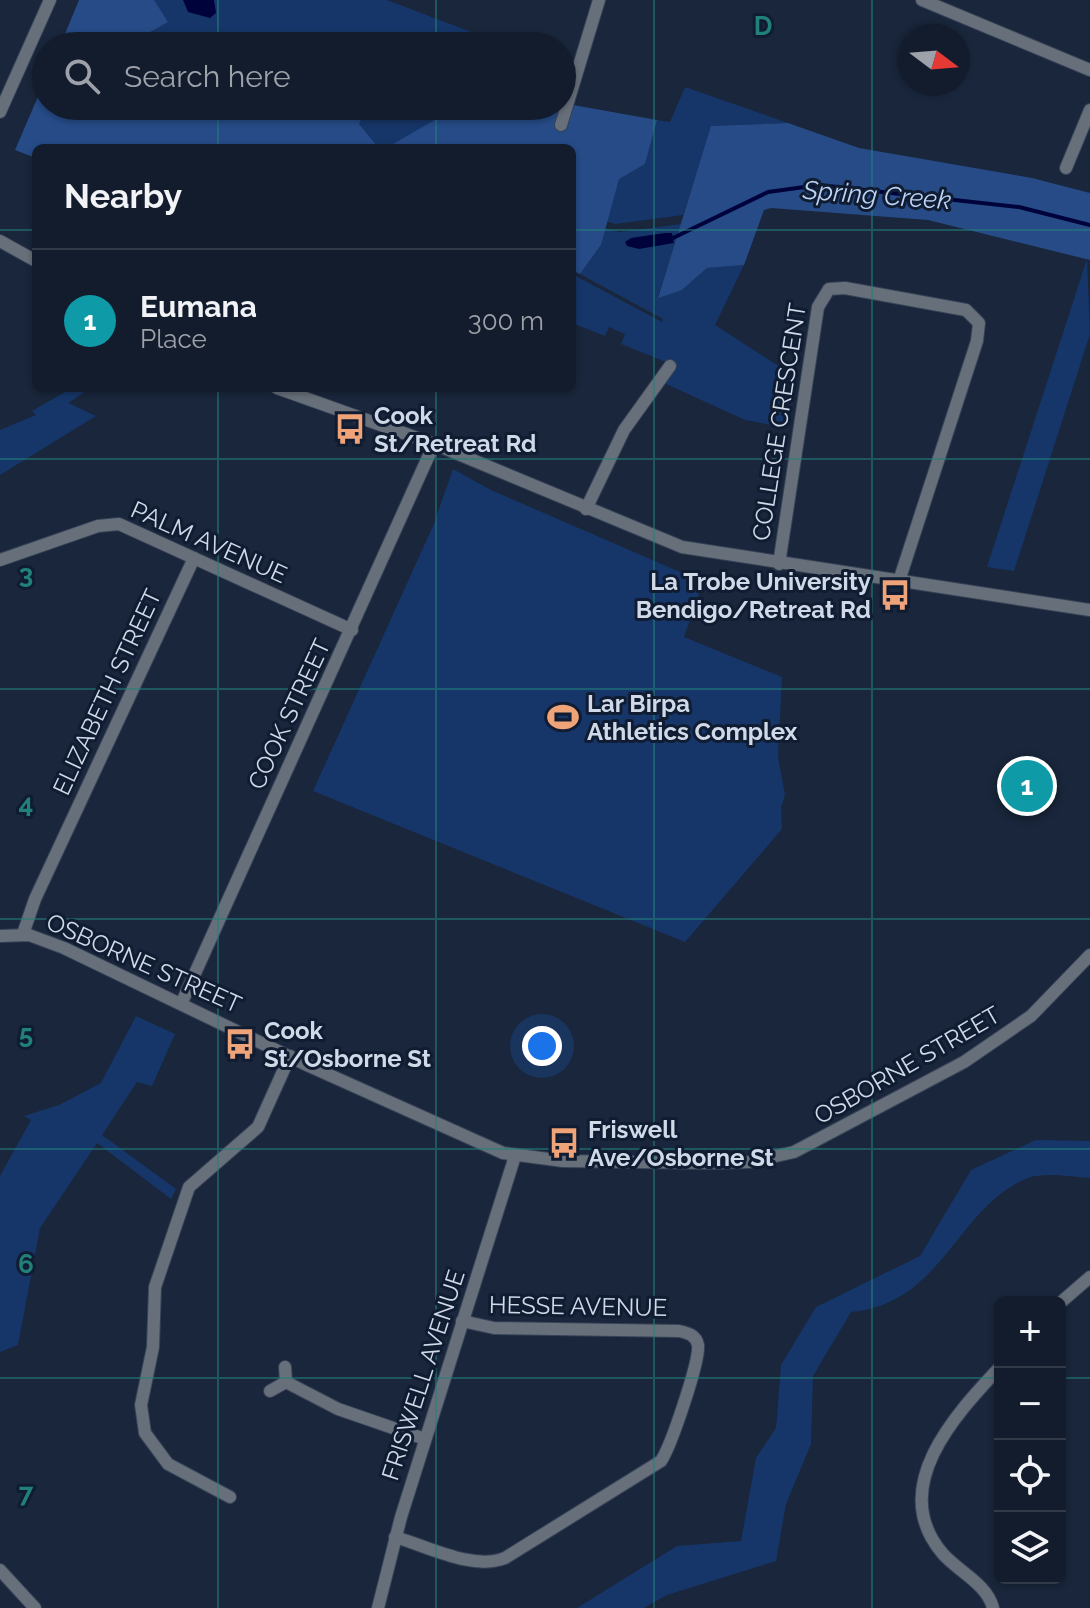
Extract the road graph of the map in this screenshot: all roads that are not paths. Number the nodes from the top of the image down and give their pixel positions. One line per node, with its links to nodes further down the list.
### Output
1 (50, 0): 4 (street)
2 (599, 0): 7 (street)
3 (922, 0): 6 (street)
4 (36, 32)
5 (32, 40): 9 (street)
6 (1090, 70)
7 (576, 76)
8 (1090, 110): 12 (street)
9 (0, 112)
10 (563, 120): 11 (street)
11 (561, 125)
12 (1066, 168)
13 (0, 241): 14 (street)
14 (32, 259)
15 (670, 366): 18 (street)
16 (288, 392): 17 (street)
17 (434, 444): 18 (street); 24 (street, COOK STREET)
18 (586, 509): 21 (street)
19 (194, 558): 20 (street, PALM AVENUE); 24 (street, PALM AVENUE); 25 (street, ELIZABETH STREET)
20 (0, 560)
21 (779, 564): 22 (street); 22 (street, COLLEGE CRESCENT)
22 (899, 581): 23 (street)
23 (1090, 610)
24 (352, 630): 28 (street, COOK STREET)
25 (23, 934): 26 (street, OSBORNE STREET); 28 (street, OSBORNE STREET)
26 (0, 936)
27 (1090, 955): 30 (street, OSBORNE STREET)
28 (182, 1002): 29 (street, OSBORNE STREET)
29 (290, 1056): 30 (street, OSBORNE STREET); 39 (street)
30 (515, 1156): 33 (street, FRISWELL AVENUE)
31 (1090, 1277): 32 (street)
32 (1066, 1298)
33 (462, 1321): 38 (street, FRISWELL AVENUE); 40 (street, HESSE AVENUE)
34 (285, 1367): 36 (street)
35 (999, 1368): 44 (street)
36 (286, 1382): 37 (street); 38 (street)
37 (270, 1391)
38 (425, 1439): 40 (street, FRISWELL AVENUE)
39 (230, 1497)
40 (395, 1537): 43 (street, FRISWELL AVENUE)
41 (0, 1570): 42 (street)
42 (35, 1608)
43 (378, 1608)
44 (993, 1608)

